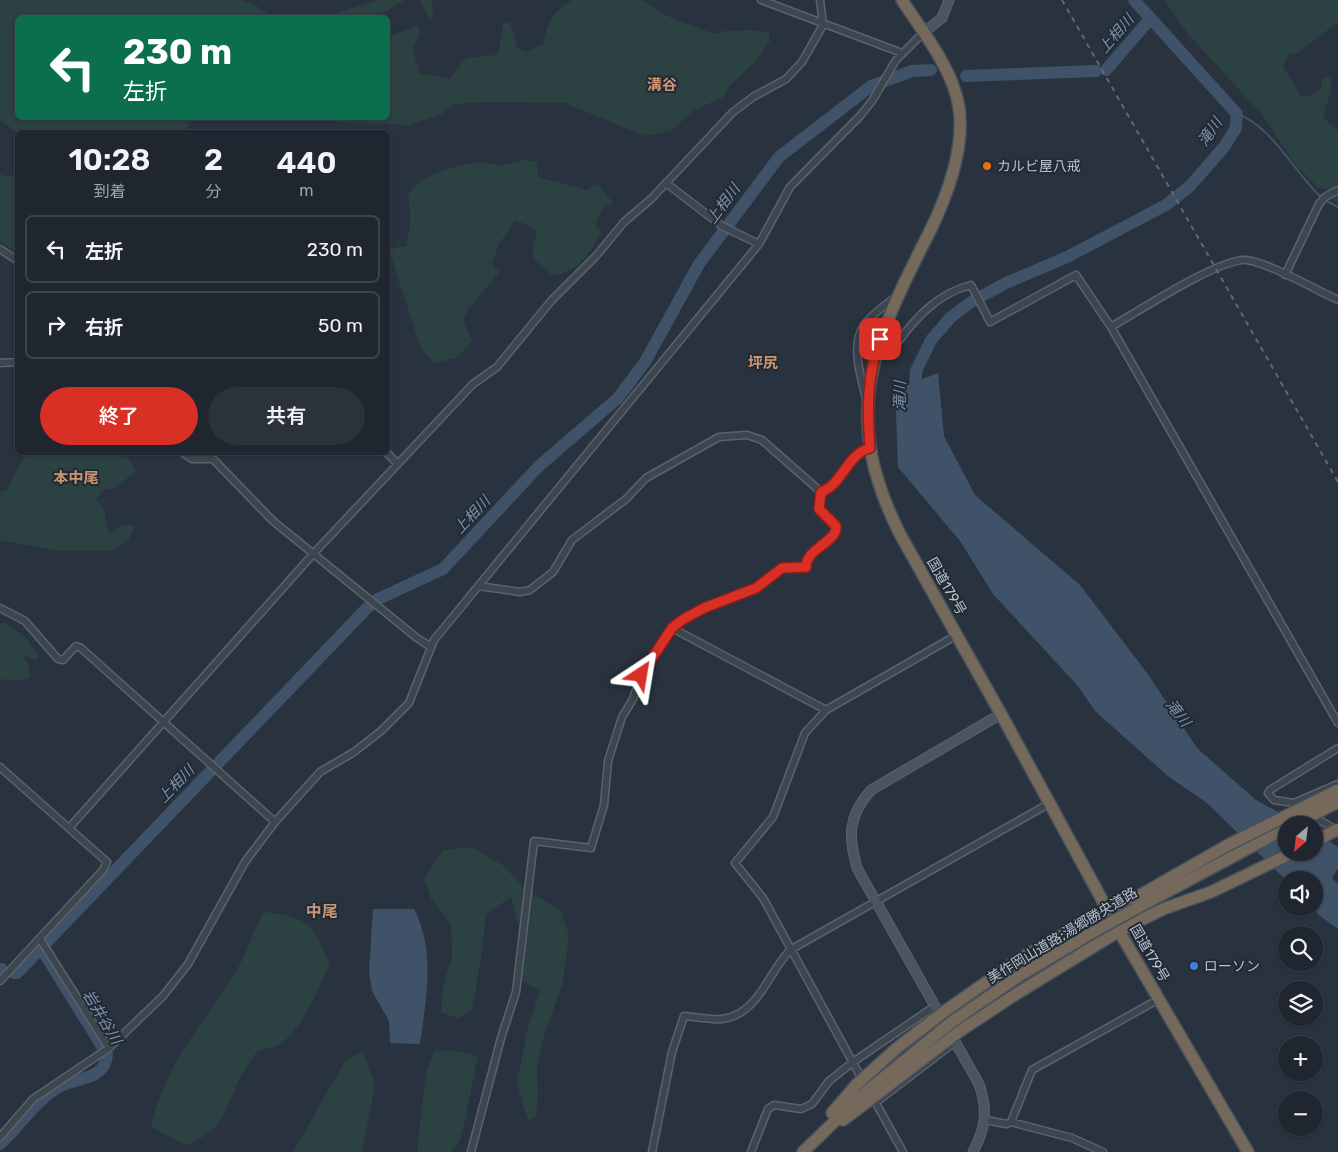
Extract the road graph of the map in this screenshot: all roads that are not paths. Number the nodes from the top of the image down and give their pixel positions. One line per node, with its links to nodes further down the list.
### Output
1 (761, 0): 5 (street)
2 (820, 0): 5 (street)
3 (902, 0): 6 (highway, 国道179号)
4 (949, 0): 6 (street)
5 (823, 25): 7 (street); 8 (street)
6 (923, 33): 7 (street); 14 (highway, 国道179号)
7 (902, 54): 10 (street)
8 (666, 183): 10 (street); 25 (street)
9 (1338, 190): 13 (street)
10 (759, 244): 28 (street)
11 (0, 249): 12 (street)
12 (15, 259)
13 (1286, 275): 15 (street); 16 (street)
14 (897, 296): 17 (highway, 国道179号); 20 (street)
15 (1338, 300)
16 (1111, 328): 17 (street); 36 (street)
17 (880, 339): 20 (highway, 国道179号)
18 (15, 362): 19 (street)
19 (0, 363)
20 (867, 403): 21 (highway, 国道179号)
21 (870, 448): 26 (street); 31 (highway, 国道179号)
22 (186, 455): 23 (street)
23 (210, 455): 27 (street)
24 (389, 455): 25 (street)
25 (398, 464): 27 (street)
26 (821, 492): 28 (street); 30 (street)
27 (314, 554): 32 (street); 35 (street)
28 (478, 586): 32 (street)
29 (0, 608): 35 (street)
30 (672, 628): 33 (street); 68 (street)
31 (957, 635): 33 (street); 34 (highway, 国道179号)
32 (431, 646): 45 (street)
33 (826, 710): 56 (street)
34 (1002, 714): 42 (highway, 国道179号); 52 (street)
35 (164, 722): 45 (street); 47 (street)
36 (1338, 724)
37 (1338, 748): 43 (street)
38 (0, 767): 47 (street)
39 (1338, 784): 43 (street)
40 (1338, 790): 53 (highway, bridge)
41 (1338, 802): 44 (highway, bridge)
42 (1050, 803): 52 (street); 53 (highway, 国道179号)
43 (1294, 803): 48 (street)
44 (1311, 816)
45 (275, 822): 61 (street)
46 (1338, 822): 48 (street)
47 (70, 827): 55 (street)
48 (1335, 829): 50 (highway, bridge)
49 (1278, 832): 63 (highway, 美作岡山道路;湯郷勝央道路, bridge)
50 (1323, 836)
51 (1278, 861): 54 (highway)
52 (875, 902): 56 (street); 59 (street)
53 (1109, 910): 54 (highway, 国道179号); 59 (highway)
54 (1119, 931): 58 (highway, 国道179号); 60 (highway)
55 (41, 940): 57 (street); 61 (street)
56 (790, 950): 62 (street); 69 (street)
57 (0, 981)
58 (1159, 999): 65 (street); 74 (highway, 国道179号)
59 (940, 1008): 60 (street); 62 (street); 63 (highway, bridge)
60 (958, 1036): 63 (highway, bridge); 64 (street)
61 (107, 1050): 66 (street)
62 (853, 1062): 63 (street); 70 (street)
63 (865, 1096): 67 (highway, 美作岡山道路;湯郷勝央道路); 71 (street)
64 (986, 1120): 65 (street); 72 (street)
65 (1011, 1122): 73 (street)
66 (0, 1137)
67 (805, 1149)
68 (471, 1152)
69 (652, 1152)
70 (751, 1152)
71 (903, 1152)
72 (973, 1152)
73 (1103, 1152)
74 (1248, 1152)

